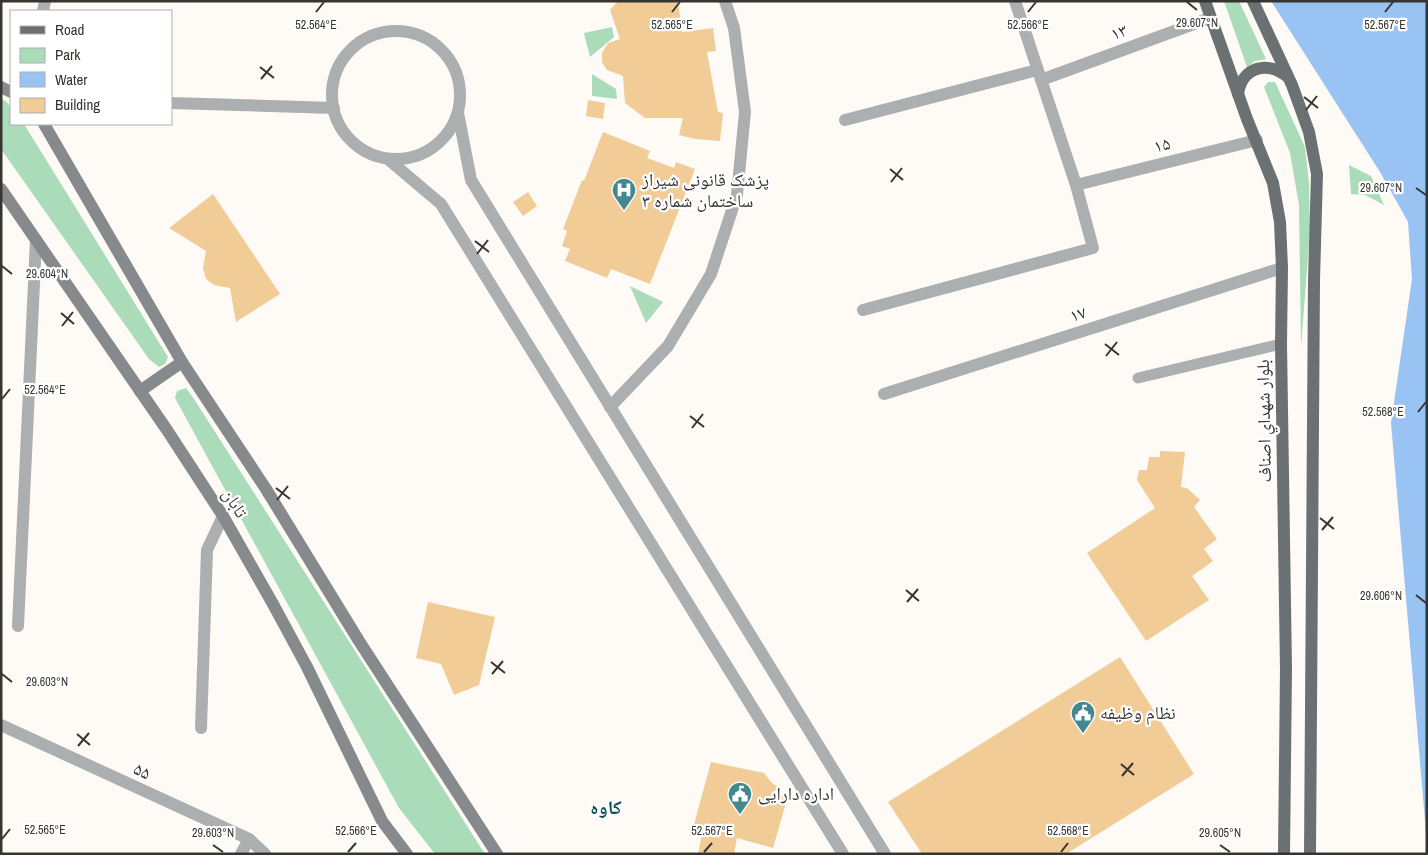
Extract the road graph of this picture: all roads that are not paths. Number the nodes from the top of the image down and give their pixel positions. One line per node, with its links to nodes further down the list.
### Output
1 (725, 1): 26 (street)
2 (1015, 1): 6 (street)
3 (1205, 1): 5 (main road, بلوار شهداي اصناف)
4 (1252, 1): 7 (main road)
5 (1210, 18): 6 (street, ۱۳); 8 (main road, بلوار شهداي اصناف)
6 (1039, 75): 12 (street, ۱۳); 16 (street)
7 (1288, 76): 8 (main road); 39 (main road)
8 (1238, 94): 14 (main road, بلوار شهداي اصناف)
9 (172, 103): 10 (street)
10 (334, 108): 11 (street); 15 (street)
11 (458, 114): 15 (street); 26 (street)
12 (845, 120)
13 (45, 125): 22 (street)
14 (1256, 140): 16 (street, ۱۵); 19 (main road, بلوار شهداي اصناف)
15 (389, 160): 36 (street)
16 (1076, 185): 20 (street)
17 (1, 190): 18 (street, تابان)
18 (36, 240): 24 (street, تابان); 28 (street)
19 (1282, 268): 21 (main road, بلوار شهداي اصناف); 25 (street, ۱۷)
20 (863, 310)
21 (1281, 344): 23 (lane); 38 (main road, بلوار شهداي اصناف)
22 (182, 362): 24 (street); 35 (street)
23 (1138, 378)
24 (140, 391): 27 (street, تابان)
25 (884, 394)
26 (610, 407): 37 (street)
27 (223, 516): 30 (street); 34 (street, تابان)
28 (18, 626)
29 (1, 726): 31 (street, ۵۵)
30 (201, 728)
31 (249, 839): 32 (street); 33 (street, ۵۵)
32 (241, 854)
33 (265, 854)
34 (407, 854)
35 (497, 854)
36 (843, 854)
37 (885, 854)
38 (1284, 854)
39 (1310, 854)

